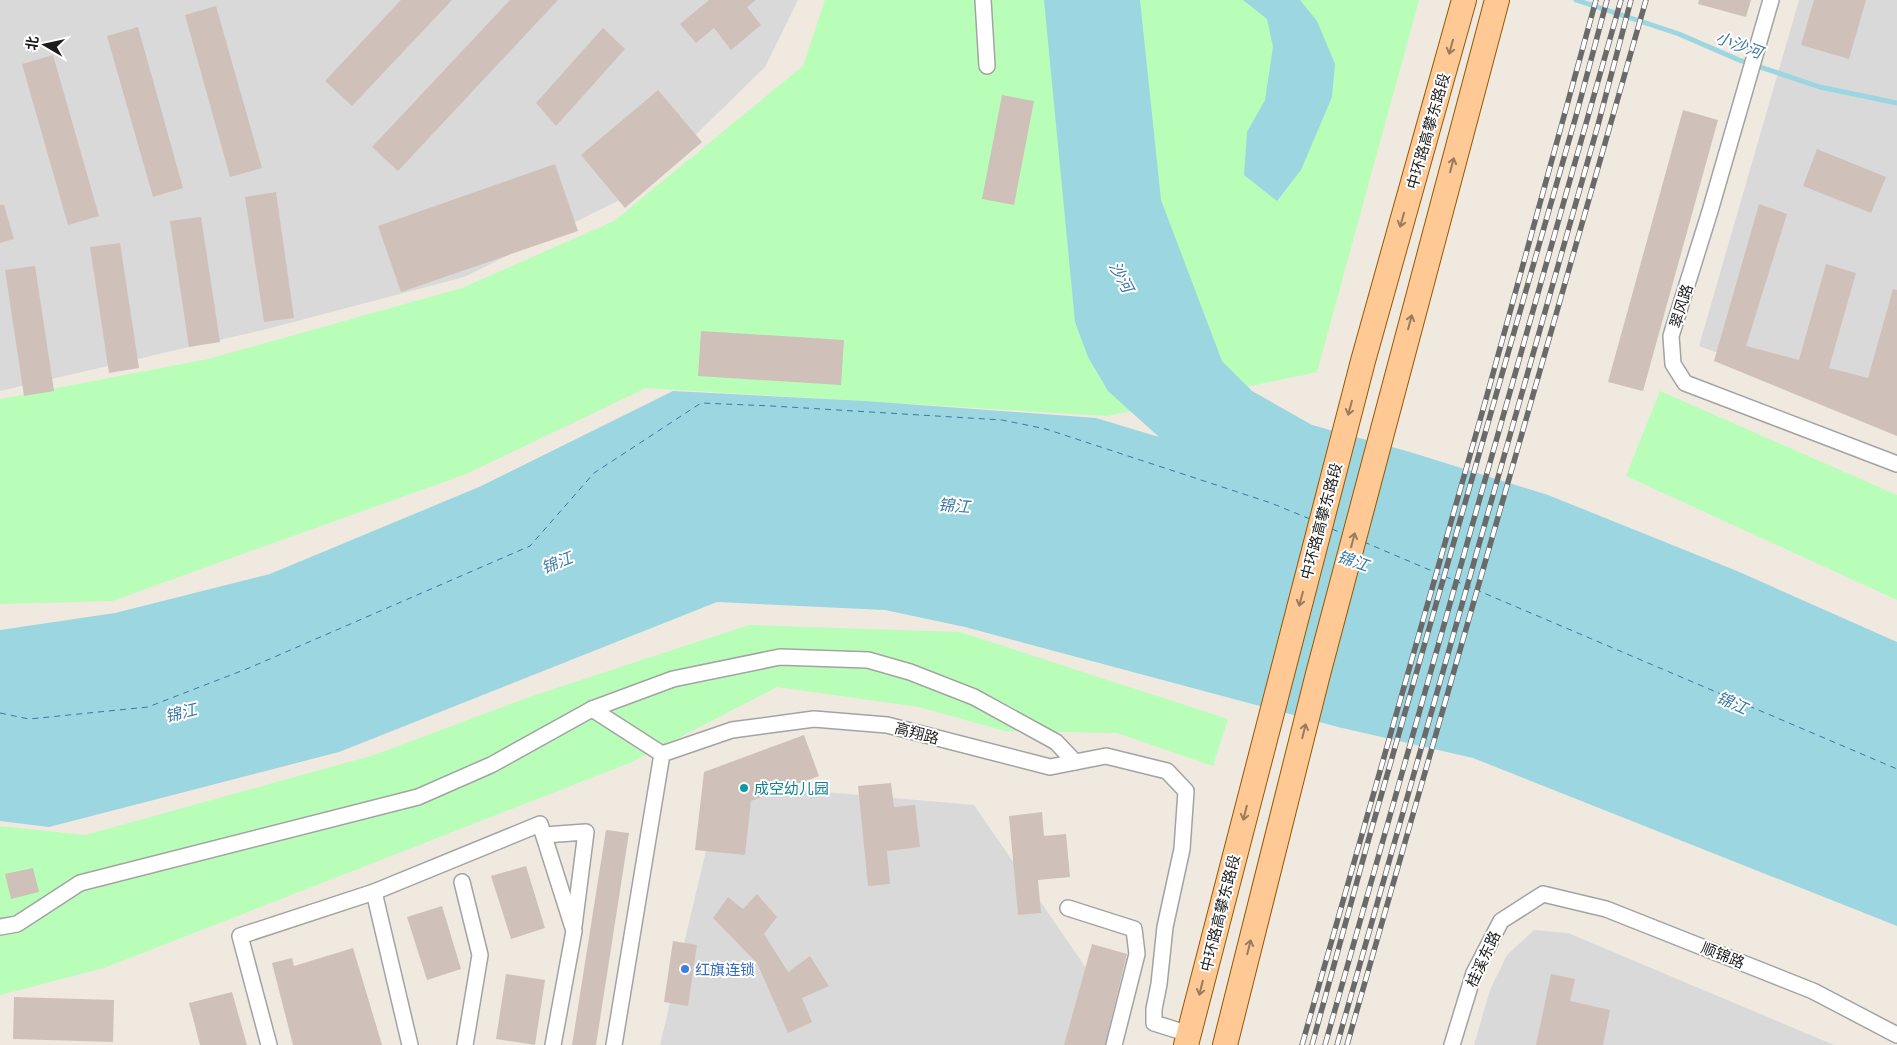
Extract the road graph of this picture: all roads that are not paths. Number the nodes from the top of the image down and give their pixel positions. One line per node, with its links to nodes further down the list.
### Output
1 (982, 0): 5 (street)
2 (1464, 0): 18 (main road, 中环路高攀东路段, one-way to 18)
3 (1497, 0): 25 (main road, 中环路高攀东路段, one-way to 3)
4 (1771, 0): 6 (street, 翠风路)
5 (986, 66)
6 (1897, 464)
7 (592, 709): 8 (street); 9 (street); 15 (street)
8 (662, 754): 9 (street, 高翔路); 23 (street)
9 (1075, 762): 18 (street, 高翔路)
10 (544, 835): 12 (street); 16 (street); 16 (street)
11 (462, 882): 21 (street)
12 (374, 892): 19 (street); 20 (street)
13 (1543, 894): 17 (street, 顺锦路); 26 (street, 桂溪东路)
14 (1068, 908): 24 (street)
15 (0, 927)
16 (574, 931): 22 (street)
17 (1897, 1035)
18 (1188, 1040)
19 (269, 1045)
20 (410, 1045)
21 (465, 1045)
22 (553, 1045)
23 (614, 1045)
24 (1114, 1045)
25 (1225, 1045)
26 (1452, 1045)

